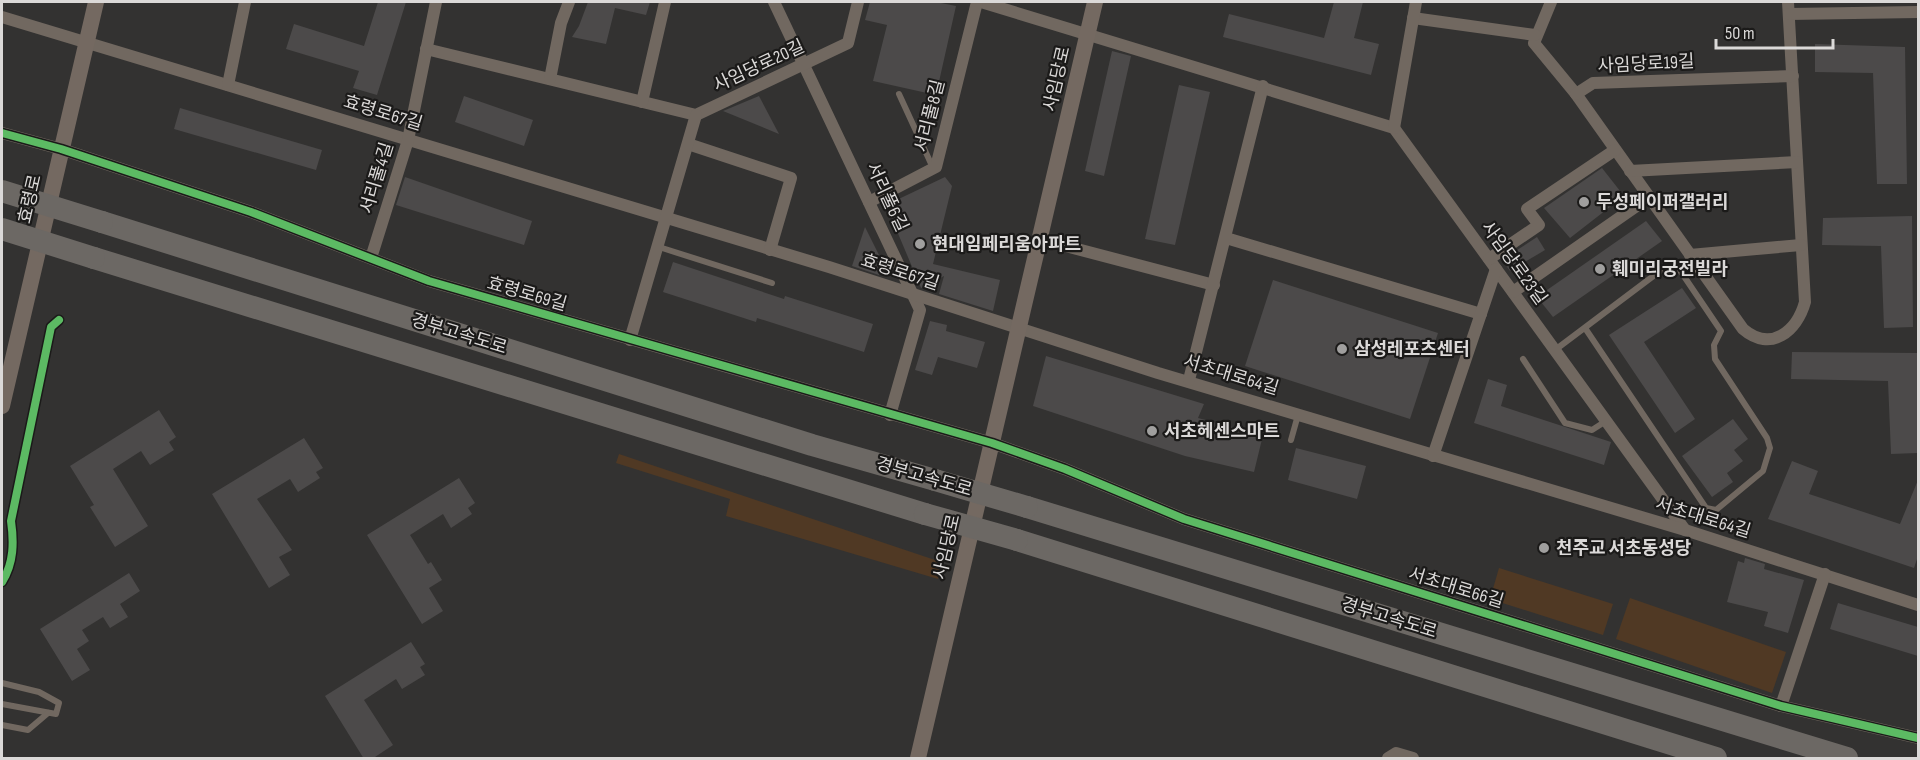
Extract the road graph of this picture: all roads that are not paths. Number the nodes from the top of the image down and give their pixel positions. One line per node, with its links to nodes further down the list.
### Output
1 (96, 2): 18 (main road, 효령로)
2 (245, 2): 23 (street)
3 (436, 2): 19 (street, 서리풀4길)
4 (569, 2): 22 (street)
5 (665, 2): 27 (street)
6 (774, 2): 20 (street, 서리풀6길)
7 (858, 2): 20 (street, 사임당로20길)
8 (979, 2): 16 (street, 사임당로); 36 (street, 서리풀8길)
9 (1095, 2): 16 (main road, 사임당로)
10 (1416, 2): 15 (street)
11 (1551, 2): 17 (street)
12 (1788, 8): 13 (street); 21 (street)
13 (1918, 12)
14 (2, 17): 18 (street, 효령로67길)
15 (1413, 18): 17 (street); 29 (street)
16 (1087, 33): 24 (street); 44 (main road, 사임당로)
17 (1535, 35): 26 (street)
18 (87, 42): 23 (street, 효령로67길); 33 (main road, 효령로)
19 (426, 49): 22 (street); 31 (street, 서리풀4길)
20 (804, 64): 28 (street, 사임당로20길); 39 (street, 서리풀6길)
21 (1793, 76): 26 (street, 사임당로19길); 35 (street)
22 (550, 79): 27 (street)
23 (228, 85): 31 (street, 효령로67길)
24 (1263, 86): 29 (street); 43 (street)
25 (899, 94): 36 (lane)
26 (1576, 94): 34 (street)
27 (642, 102): 28 (street)
28 (696, 115): 32 (street)
29 (1394, 128): 50 (street, 사임당로23길)
30 (2, 133): 33 (street, 효령로69길)
31 (408, 140): 41 (street, 효령로67길); 49 (street, 서리풀4길)
32 (688, 144): 41 (street); 47 (street)
33 (62, 149): 49 (street, 효령로69길); 62 (main road, 효령로)
34 (1615, 150): 37 (street); 50 (street)
35 (1797, 162): 37 (street); 45 (street)
36 (933, 168): 39 (street, 서리풀8길)
37 (1630, 171): 48 (street)
38 (2, 191): 83 (highway, 경부고속도로, bridge)
39 (869, 202): 54 (street, 서리풀6길)
40 (1635, 207): 53 (street)
41 (668, 219): 46 (street); 47 (street, 효령로67길)
42 (2, 229): 82 (highway, 경부고속도로, bridge)
43 (1226, 238): 52 (street); 55 (street)
44 (1039, 239): 52 (street); 56 (main road, 사임당로)
45 (1801, 245): 48 (street); 48 (street)
46 (659, 247): 51 (lane); 58 (street)
47 (770, 250): 54 (street, 효령로67길)
48 (1690, 255)
49 (371, 258): 58 (street, 효령로69길)
50 (1492, 264): 53 (street, 사임당로23길); 55 (street)
51 (772, 283)
52 (1214, 285): 61 (street)
53 (1513, 292): 59 (street, 사임당로23길)
54 (914, 295): 56 (street, 효령로67길); 65 (street, 서리풀6길)
55 (1481, 314): 69 (street)
56 (1019, 326): 61 (street, 서초대로64길); 68 (main road, 사임당로)
57 (1585, 328): 57 (lane); 59 (lane)
58 (630, 340): 65 (street, 효령로69길)
59 (1555, 351): 66 (street, 사임당로23길)
60 (1523, 359): 66 (lane)
61 (1189, 380): 64 (street, 서초대로64길)
62 (4, 386): 63 (main road, 효령로)
63 (2, 406)
64 (1298, 414): 67 (lane); 69 (street, 서초대로64길)
65 (890, 415): 68 (street, 효령로69길)
66 (1606, 421): 70 (street, 사임당로23길)
67 (1291, 440)
68 (992, 443): 75 (street, 서초대로66길); 79 (main road, 사임당로)
69 (1433, 456): 70 (street, 서초대로64길)
70 (1685, 530): 71 (street, 서초대로64길)
71 (1825, 574): 72 (street, 서초대로64길); 75 (street)
72 (1918, 605)
73 (2, 683): 76 (lane)
74 (2, 704): 76 (lane)
75 (1780, 706): 78 (street, 서초대로66길)
76 (48, 713): 77 (lane)
77 (2, 725)
78 (1918, 738)
79 (918, 759)
80 (1388, 759): 81 (street)
81 (1413, 759)
82 (1716, 759)
83 (1847, 759)

